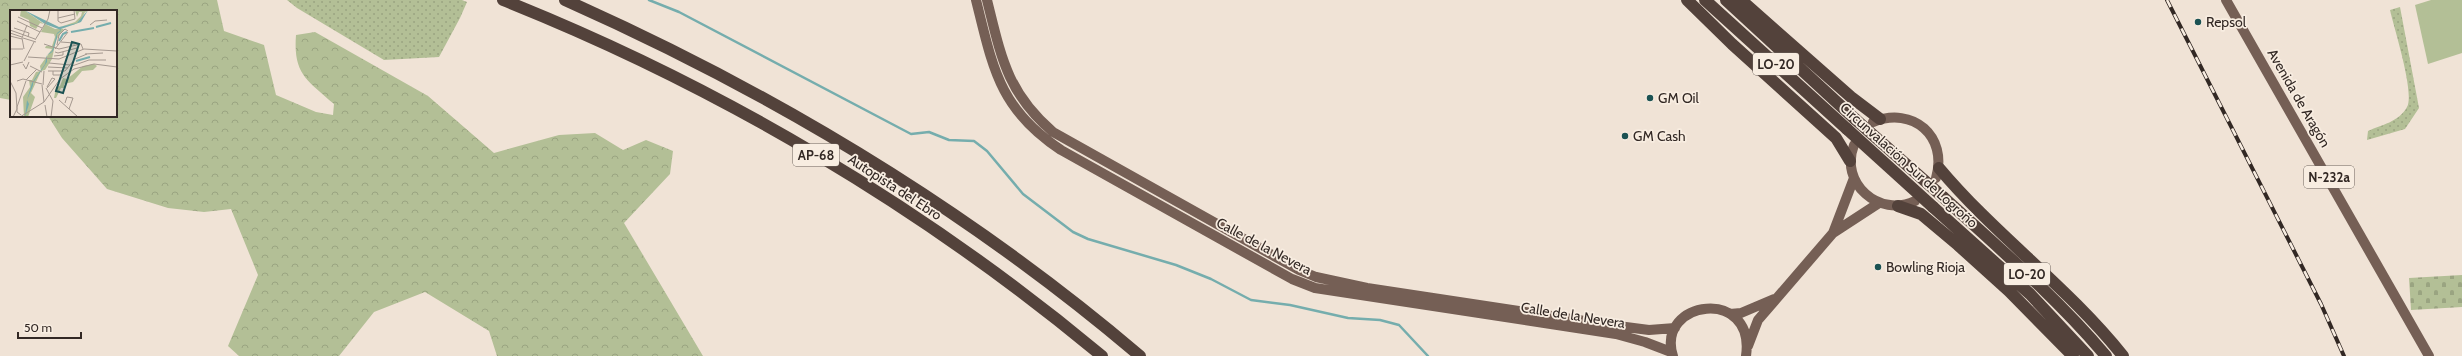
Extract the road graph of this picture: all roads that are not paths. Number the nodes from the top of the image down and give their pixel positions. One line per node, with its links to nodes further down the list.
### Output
1 (503, 0): 24 (highway, Autopista del Ebro / AP-68)
2 (565, 0): 25 (highway, Autopista del Ebro / AP-68)
3 (976, 0): 23 (main road, Calle de la Nevera)
4 (987, 0): 21 (main road, Calle de la Nevera)
5 (1687, 0): 12 (highway)
6 (1705, 0): 27 (highway, Circunvalación Sur de Logroño / LO-20, bridge)
7 (1726, 0): 28 (highway, Circunvalación Sur de Logroño / LO-20, bridge)
8 (1741, 0): 10 (highway)
9 (2226, 0): 30 (main road, Avenida de Aragón / N-232a)
10 (1877, 120): 13 (main road)
11 (1854, 145): 12 (main road)
12 (1850, 161): 14 (main road)
13 (1938, 173): 29 (highway)
14 (1854, 178): 16 (main road); 18 (main road)
15 (1915, 201): 17 (main road)
16 (1879, 203): 17 (main road); 18 (main road)
17 (1898, 206): 26 (highway)
18 (1833, 233): 19 (main road)
19 (1777, 298): 20 (main road); 22 (main road)
20 (1730, 314): 21 (main road); 22 (main road)
21 (1675, 328): 23 (main road)
22 (1747, 351)
23 (1672, 354)
24 (1102, 356)
25 (1140, 356)
26 (2073, 356)
27 (2088, 356)
28 (2106, 356)
29 (2123, 356)
30 (2429, 356)

